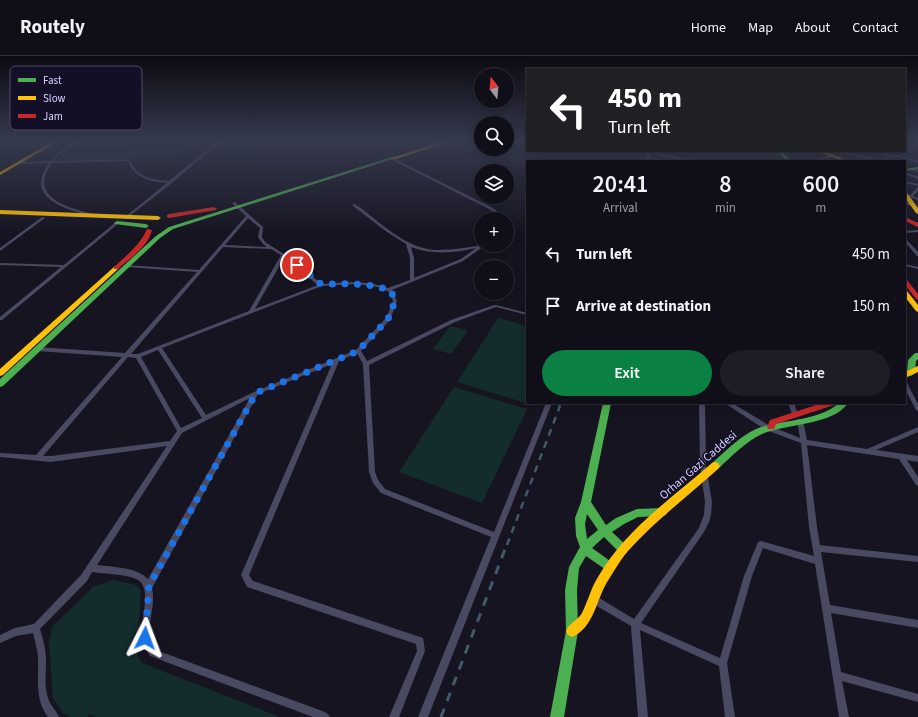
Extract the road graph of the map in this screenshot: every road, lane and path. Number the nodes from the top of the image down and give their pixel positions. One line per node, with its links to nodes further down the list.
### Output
1 (44, 172): 15 (street)
2 (135, 172): 7 (street)
3 (183, 172): 7 (street)
4 (340, 172): 12 (street)
5 (349, 172): 12 (street)
6 (418, 172): 16 (street)
7 (171, 182): 22 (street)
8 (906, 182): 9 (street)
9 (918, 185)
10 (918, 189): 11 (street)
11 (910, 199): 17 (street)
12 (236, 205): 19 (street); 20 (street); 28 (street)
13 (354, 205): 32 (street)
14 (0, 212): 15 (street)
15 (69, 212): 22 (street)
16 (496, 212)
17 (918, 212)
18 (0, 216): 21 (street)
19 (169, 216): 23 (street); 28 (street)
20 (248, 216): 33 (street); 34 (street)
21 (42, 218): 25 (street); 36 (street)
22 (126, 218): 23 (street)
23 (158, 218): 27 (street)
24 (906, 219): 26 (street)
25 (117, 223): 27 (street); 42 (street)
26 (918, 225)
27 (147, 228): 28 (street); 64 (street)
28 (173, 228): 43 (street)
29 (918, 231): 30 (street)
30 (906, 232)
31 (906, 241): 38 (street)
32 (408, 244): 35 (street); 46 (street)
33 (221, 246): 34 (street); 45 (street)
34 (272, 248): 39 (street)
35 (474, 248)
36 (0, 250)
37 (474, 252): 46 (street)
38 (918, 254)
39 (284, 255): 47 (street); 52 (street)
40 (0, 264): 42 (street)
41 (906, 265): 44 (street)
42 (65, 266): 54 (street)
43 (127, 266): 45 (street); 55 (street)
44 (918, 268)
45 (199, 271): 59 (street)
46 (412, 280): 49 (street)
47 (321, 284): 49 (street); 52 (street)
48 (906, 284): 50 (street)
49 (388, 290): 57 (street)
50 (911, 299): 51 (street)
51 (918, 310)
52 (250, 313): 56 (street)
53 (526, 314): 62 (street)
54 (0, 319)
55 (37, 349): 59 (street); 65 (street)
56 (160, 349): 60 (street); 76 (street)
57 (358, 351): 61 (street); 62 (street)
58 (918, 355): 63 (street)
59 (125, 356): 60 (street); 85 (street)
60 (138, 356): 80 (street)
61 (337, 359): 67 (street); 114 (street)
62 (366, 364): 93 (street)
63 (911, 372)
64 (0, 374)
65 (0, 384)
66 (906, 386): 75 (street)
67 (256, 393): 76 (street); 101 (street)
68 (549, 404): 93 (street)
69 (607, 404): 90 (street)
70 (702, 404): 88 (street)
71 (730, 404): 78 (street)
72 (792, 404): 77 (street)
73 (829, 404): 77 (street, Orhan Gazi Caddesi)
74 (843, 404): 77 (street, Orhan Gazi Caddesi)
75 (918, 409)
76 (205, 418): 80 (street)
77 (797, 418): 78 (street, Orhan Gazi Caddesi); 81 (street)
78 (769, 428): 81 (street); 88 (street, Orhan Gazi Caddesi)
79 (918, 429): 83 (street)
80 (180, 431): 82 (street)
81 (804, 442): 83 (street); 95 (street)
82 (172, 443): 85 (street); 100 (street)
83 (868, 451): 86 (street)
84 (0, 455): 85 (street)
85 (37, 458)
86 (902, 458): 87 (street); 89 (street)
87 (918, 459)
88 (704, 476): 91 (street, Orhan Gazi Caddesi); 104 (street)
89 (918, 483)
90 (586, 502): 92 (street); 94 (street)
91 (662, 512): 92 (street); 96 (street, Orhan Gazi Caddesi)
92 (603, 532): 94 (street); 96 (street)
93 (496, 536): 115 (street)
94 (585, 548): 99 (street); 107 (street)
95 (816, 548): 97 (street); 98 (street)
96 (623, 549): 99 (street, Orhan Gazi Caddesi)
97 (918, 558)
98 (818, 561): 103 (street); 109 (street)
99 (609, 567): 102 (street, Orhan Gazi Caddesi)
100 (90, 568): 101 (street); 106 (street)
101 (149, 586): 113 (street)
102 (592, 599): 104 (street); 107 (street, Orhan Gazi Caddesi)
103 (826, 608): 105 (street); 110 (street)
104 (635, 624): 109 (street); 117 (street)
105 (918, 624)
106 (36, 628): 108 (street); 112 (street)
107 (572, 631): 116 (street)
108 (0, 639)
109 (723, 663): 118 (street)
110 (837, 675): 111 (street); 119 (street)
111 (918, 698)
112 (54, 717)
113 (325, 717)
114 (394, 717)
115 (423, 717)
116 (557, 717)
117 (643, 717)
118 (730, 717)
119 (844, 717)

